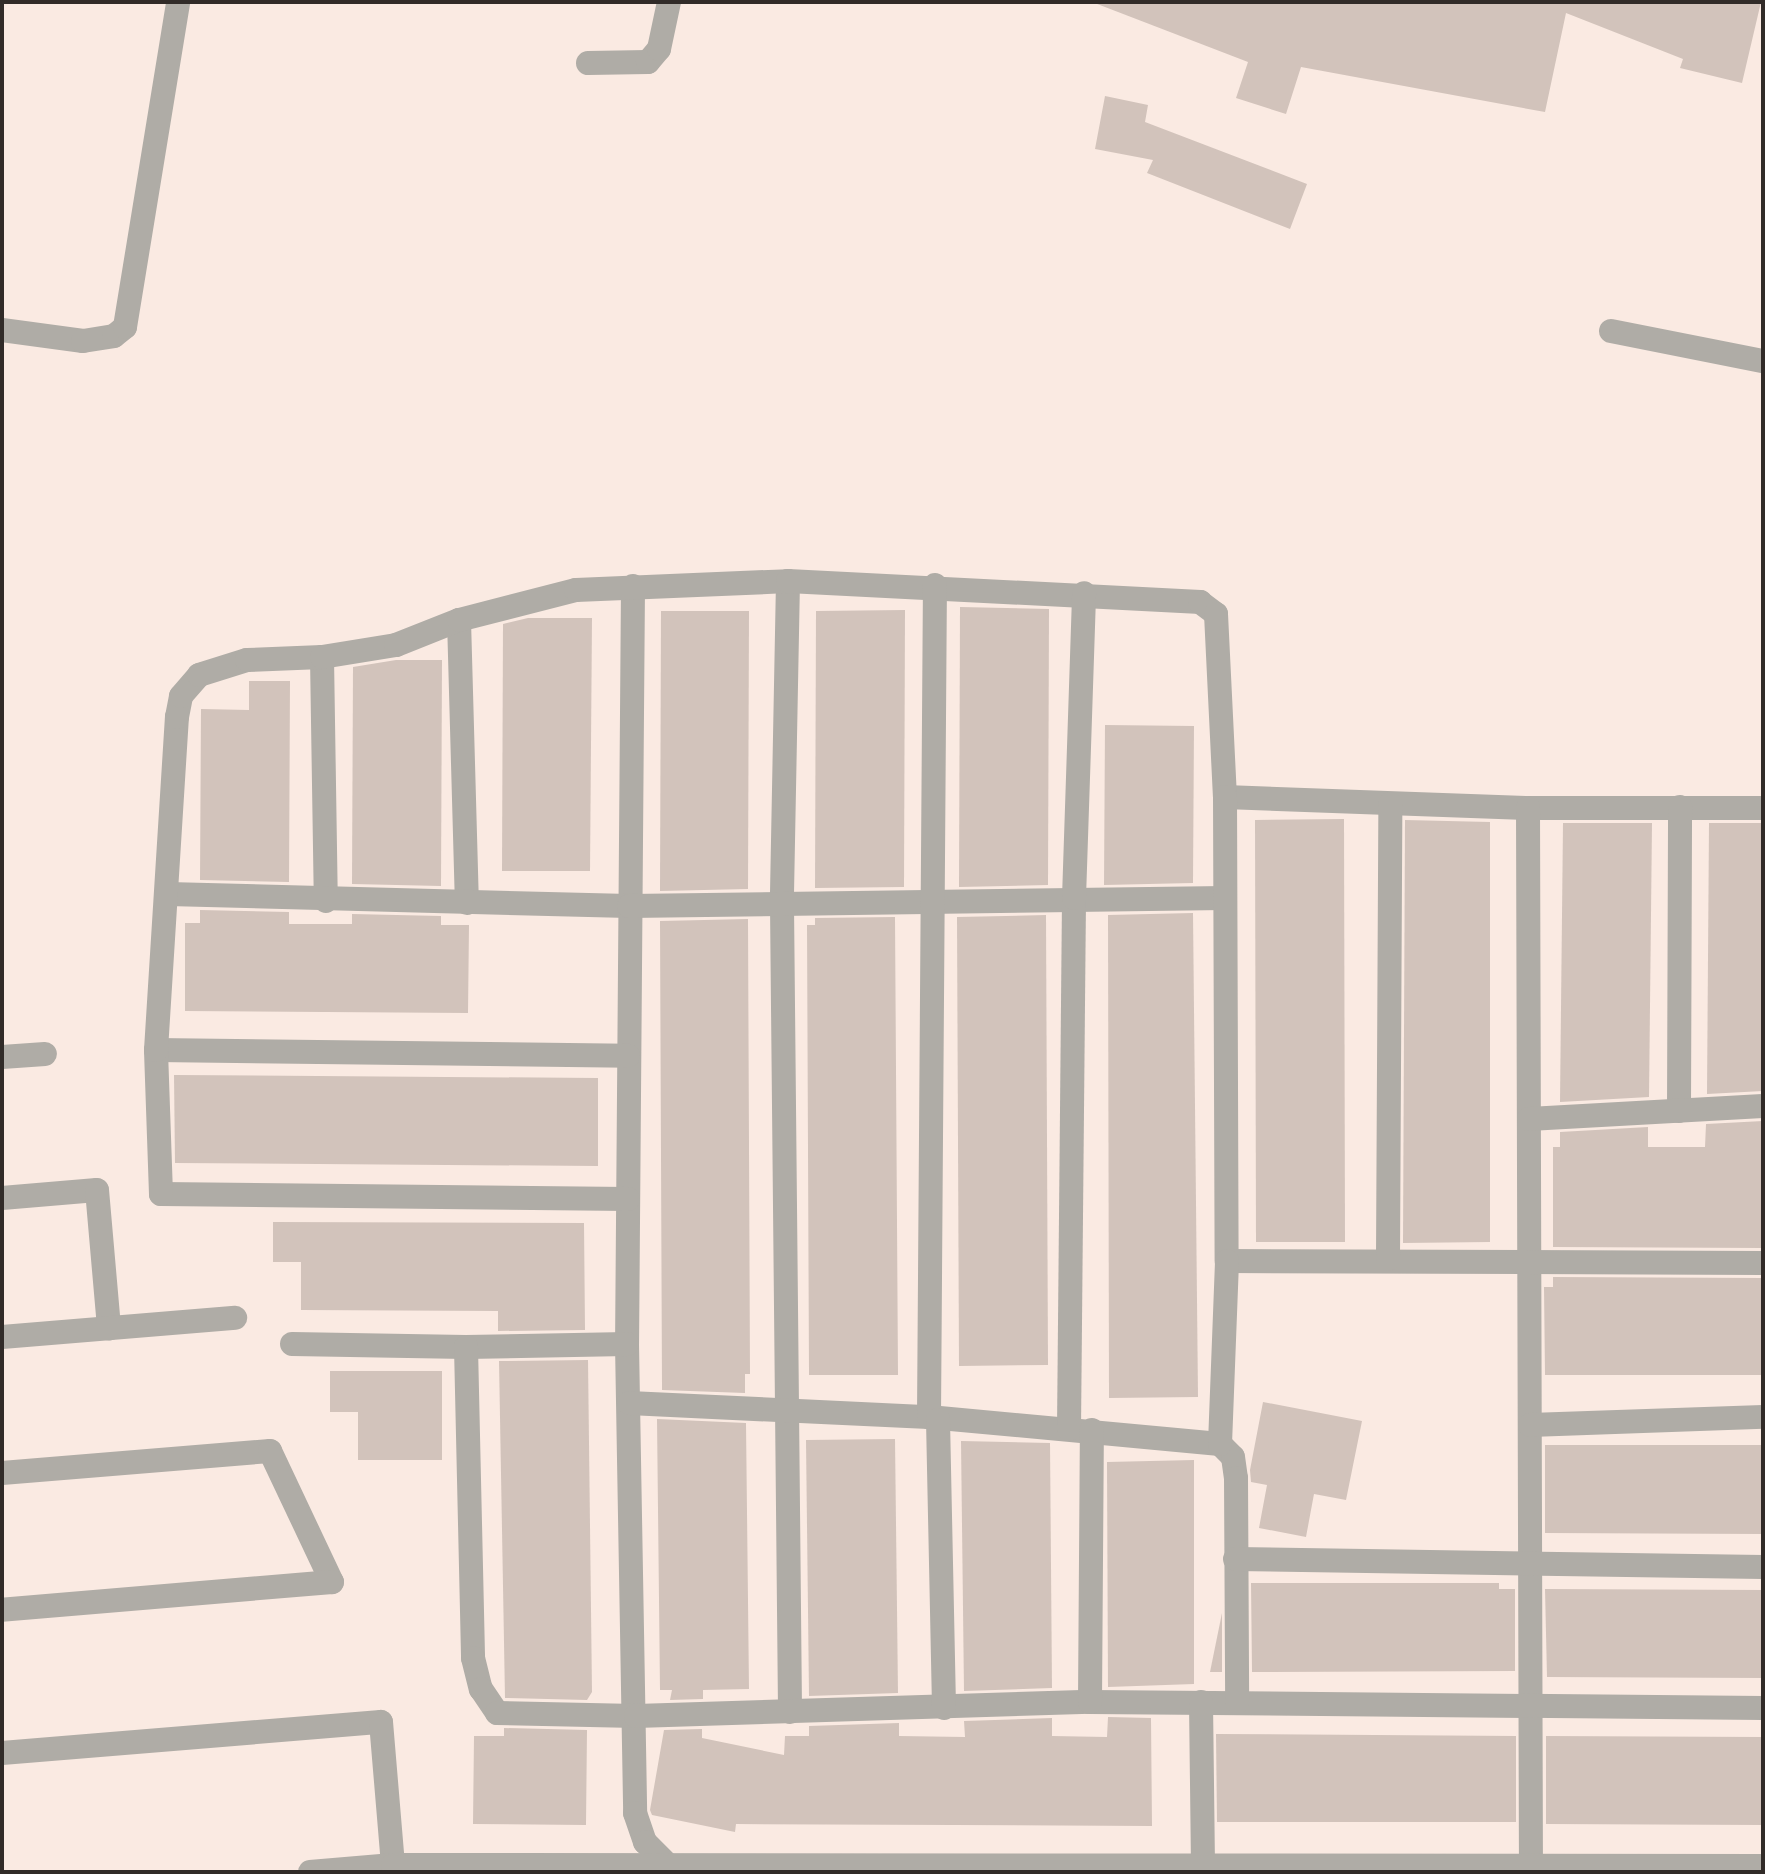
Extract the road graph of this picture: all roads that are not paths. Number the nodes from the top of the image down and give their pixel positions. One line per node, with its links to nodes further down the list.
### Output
1 (178, 2): 4 (street)
2 (669, 2): 3 (street)
3 (588, 63)
4 (2, 330)
5 (1611, 331): 6 (street)
6 (1763, 361)
7 (788, 581): 8 (street); 9 (street); 24 (street)
8 (935, 585): 10 (street); 22 (street)
9 (633, 586): 11 (street); 25 (street)
10 (1084, 593): 13 (street); 19 (street)
11 (459, 620): 12 (street); 23 (street)
12 (322, 657): 18 (street); 21 (street)
13 (1225, 797): 14 (street); 20 (street)
14 (1390, 804): 16 (street); 35 (street)
15 (1680, 807): 16 (street); 17 (street); 31 (street)
16 (1528, 808): 32 (street)
17 (1763, 808)
18 (168, 894): 21 (street); 26 (street)
19 (1074, 898): 20 (street); 22 (street); 50 (street)
20 (1225, 898): 36 (street)
21 (326, 901): 23 (street)
22 (931, 902): 24 (street); 48 (street)
23 (467, 903): 25 (street)
24 (782, 905): 25 (street); 46 (street)
25 (629, 906): 28 (street)
26 (156, 1050): 28 (street); 34 (street)
27 (45, 1054): 29 (street)
28 (628, 1056): 34 (street)
29 (2, 1057)
30 (1763, 1106): 31 (street)
31 (1679, 1111): 32 (street)
32 (1529, 1119): 37 (street)
33 (2, 1198): 40 (street)
34 (628, 1199): 43 (street)
35 (1388, 1259): 36 (street); 37 (street)
36 (1227, 1261): 51 (street)
37 (1530, 1263): 38 (street); 49 (street)
38 (1763, 1263)
39 (235, 1318): 40 (street)
40 (109, 1328): 41 (street)
41 (2, 1337)
42 (292, 1344): 44 (street)
43 (627, 1344): 44 (street); 45 (street)
44 (466, 1347): 64 (street)
45 (629, 1403): 46 (street); 64 (street)
46 (788, 1409): 48 (street); 63 (street)
47 (1763, 1417): 49 (street)
48 (933, 1418): 50 (street); 60 (street)
49 (1530, 1425): 54 (street)
50 (1081, 1429): 51 (street); 57 (street)
51 (1220, 1444): 53 (street)
52 (2, 1473): 56 (street)
53 (1235, 1559): 54 (street); 59 (street)
54 (1529, 1565): 55 (street); 61 (street)
55 (1763, 1567)
56 (2, 1610)
57 (1090, 1702): 58 (street); 60 (street)
58 (1201, 1702): 59 (street); 68 (street)
59 (1237, 1702): 61 (street)
60 (944, 1708): 63 (street)
61 (1532, 1708): 62 (street); 71 (street)
62 (1763, 1708)
63 (790, 1712): 64 (street)
64 (636, 1716): 69 (street)
65 (2, 1753): 66 (street)
66 (393, 1865): 69 (street); 73 (street)
67 (1763, 1866): 70 (street)
68 (1204, 1867): 69 (street); 71 (street)
69 (675, 1869)
70 (1693, 1870): 71 (street)
71 (1531, 1871)
72 (302, 1872): 73 (street)
73 (310, 1872)

